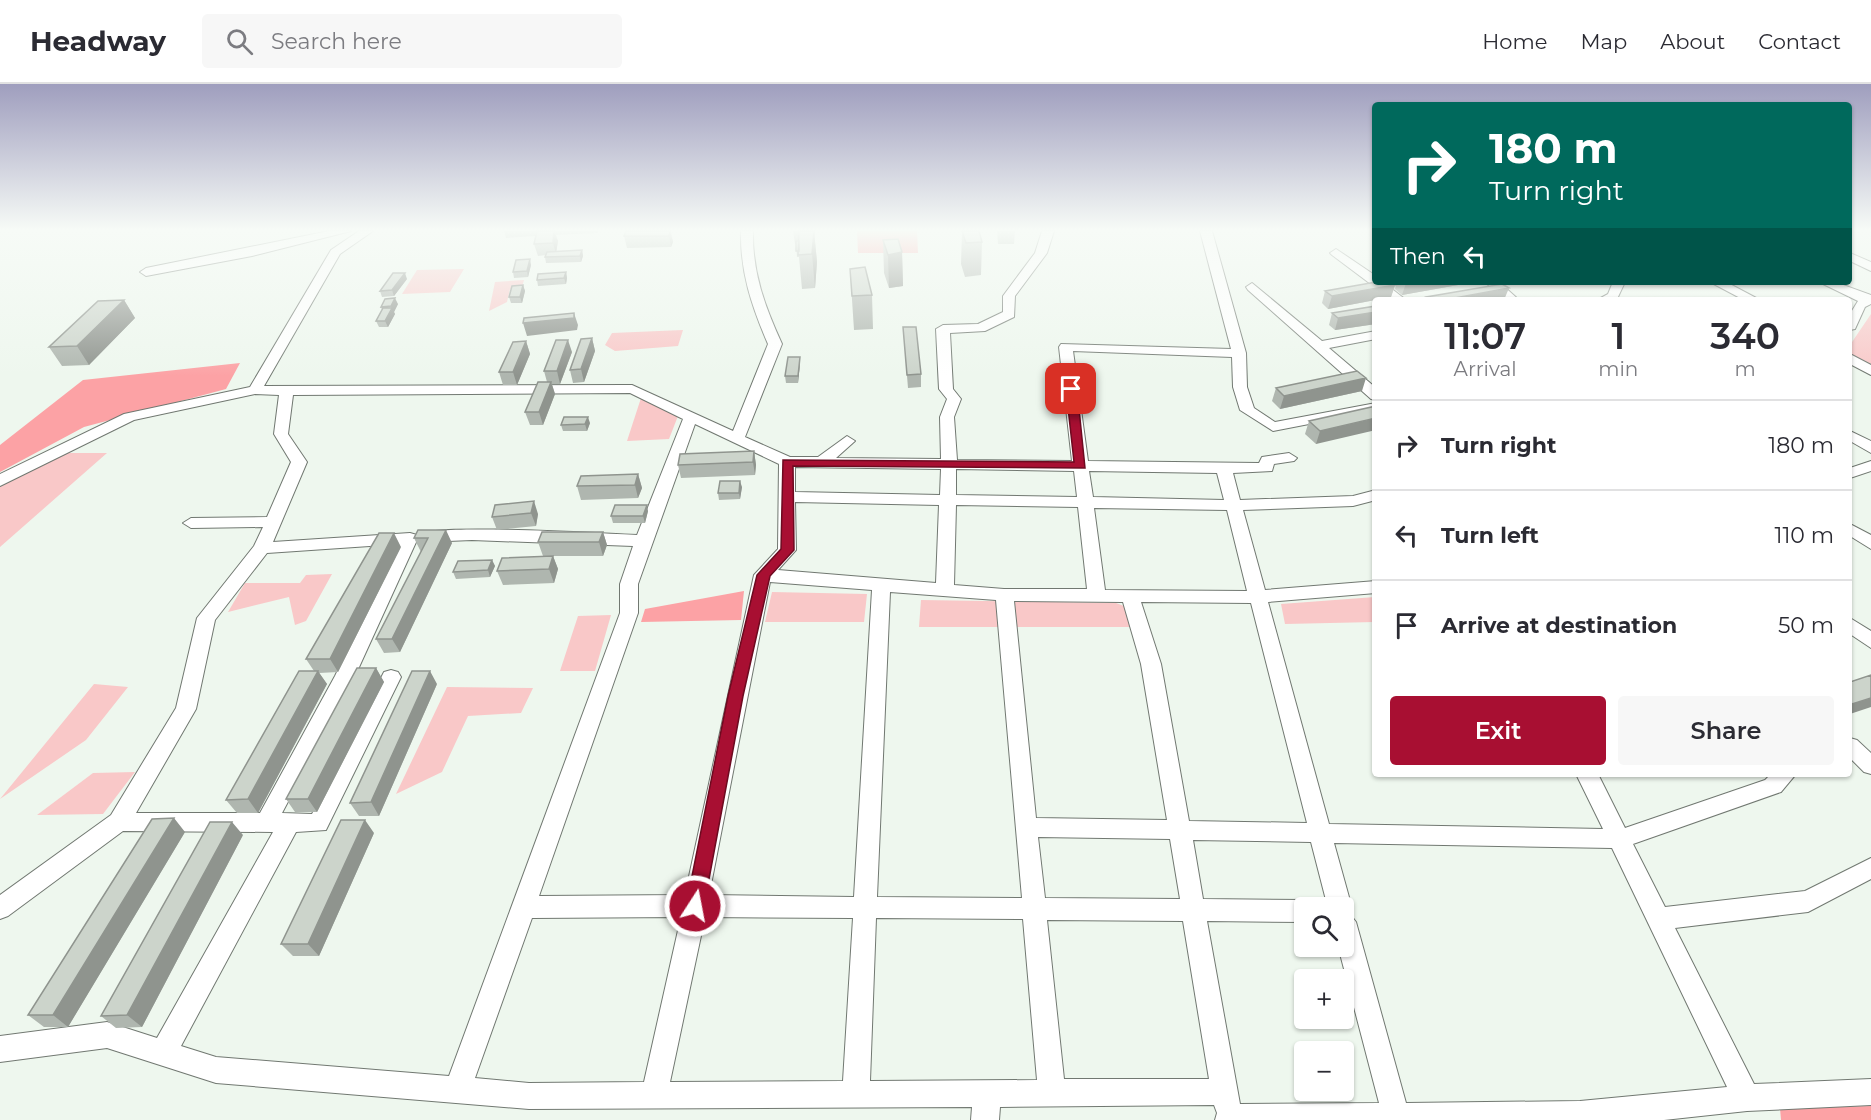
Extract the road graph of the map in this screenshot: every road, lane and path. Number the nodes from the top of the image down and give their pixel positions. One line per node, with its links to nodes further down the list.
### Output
1 (319, 279): 20 (street)
2 (750, 279): 26 (street)
3 (1021, 279): 31 (street)
4 (1219, 279): 17 (street)
5 (1380, 285): 10 (street)
6 (1495, 285): 11 (street)
7 (1722, 285): 12 (street)
8 (1832, 285): 13 (street)
9 (1252, 287): 16 (street)
10 (1396, 297)
11 (1509, 297)
12 (1748, 297)
13 (1870, 300): 14 (street)
14 (1852, 322)
15 (1372, 336): 16 (street)
16 (1319, 346): 22 (street)
17 (1239, 353): 23 (street); 32 (street)
18 (1852, 359): 19 (street)
19 (1871, 371)
20 (255, 390): 21 (street); 36 (street)
21 (287, 390): 24 (street); 42 (street)
22 (1372, 392)
23 (1372, 408)
24 (691, 417): 26 (street); 46 (street)
25 (1852, 436): 28 (street)
26 (737, 439): 30 (street)
27 (847, 441): 30 (street)
28 (1871, 447)
29 (1289, 458): 34 (street)
30 (787, 462): 31 (street); 38 (street)
31 (949, 463): 32 (street); 39 (street)
32 (1081, 465): 34 (street); 40 (street)
33 (1871, 466): 35 (street)
34 (1224, 468): 41 (street)
35 (1852, 472)
36 (0, 481)
37 (1372, 496): 41 (street)
38 (787, 497): 39 (street); 49 (street)
39 (948, 502): 40 (street); 52 (street)
40 (1085, 502): 41 (street); 54 (street)
41 (1234, 505): 56 (street)
42 (273, 522): 43 (street); 48 (street)
43 (191, 523)
44 (1852, 530): 47 (street)
45 (410, 538): 46 (street); 48 (street); 63 (street)
46 (643, 541): 72 (street)
47 (1871, 543)
48 (262, 548): 62 (street)
49 (763, 575): 50 (street); 71 (street)
50 (881, 584): 52 (street); 73 (street)
51 (1372, 587): 56 (street)
52 (945, 590): 53 (street)
53 (1004, 595): 54 (street); 65 (street)
54 (1097, 596): 55 (street)
55 (1130, 596): 56 (street); 66 (street)
56 (1258, 597): 67 (street)
57 (1852, 627): 58 (street)
58 (1871, 641)
59 (391, 677): 64 (street)
60 (1588, 777): 68 (street)
61 (1782, 777): 68 (street)
62 (119, 822): 63 (street); 74 (street)
63 (266, 823): 64 (street)
64 (290, 823): 81 (street)
65 (1026, 827): 66 (street); 75 (street)
66 (1179, 831): 67 (street); 77 (street)
67 (1321, 834): 68 (street); 70 (street)
68 (1619, 839): 78 (street)
69 (1871, 868): 78 (street)
70 (1337, 897)
71 (695, 906): 72 (street); 73 (street); 85 (street)
72 (524, 907): 82 (street)
73 (865, 907): 75 (street); 86 (street)
74 (0, 908)
75 (1034, 908): 77 (street); 84 (street)
76 (1294, 911): 77 (street)
77 (1193, 912): 89 (street)
78 (1658, 920): 87 (street)
79 (1354, 957): 90 (street)
80 (0, 1048): 81 (street)
81 (163, 1053): 82 (street)
82 (457, 1090): 85 (street)
83 (1871, 1092): 87 (street)
84 (1052, 1093): 88 (street); 89 (street)
85 (654, 1095): 86 (street)
86 (856, 1095): 88 (street)
87 (1747, 1098): 90 (street)
88 (986, 1107)
89 (1228, 1110): 90 (street)
90 (1396, 1116)

